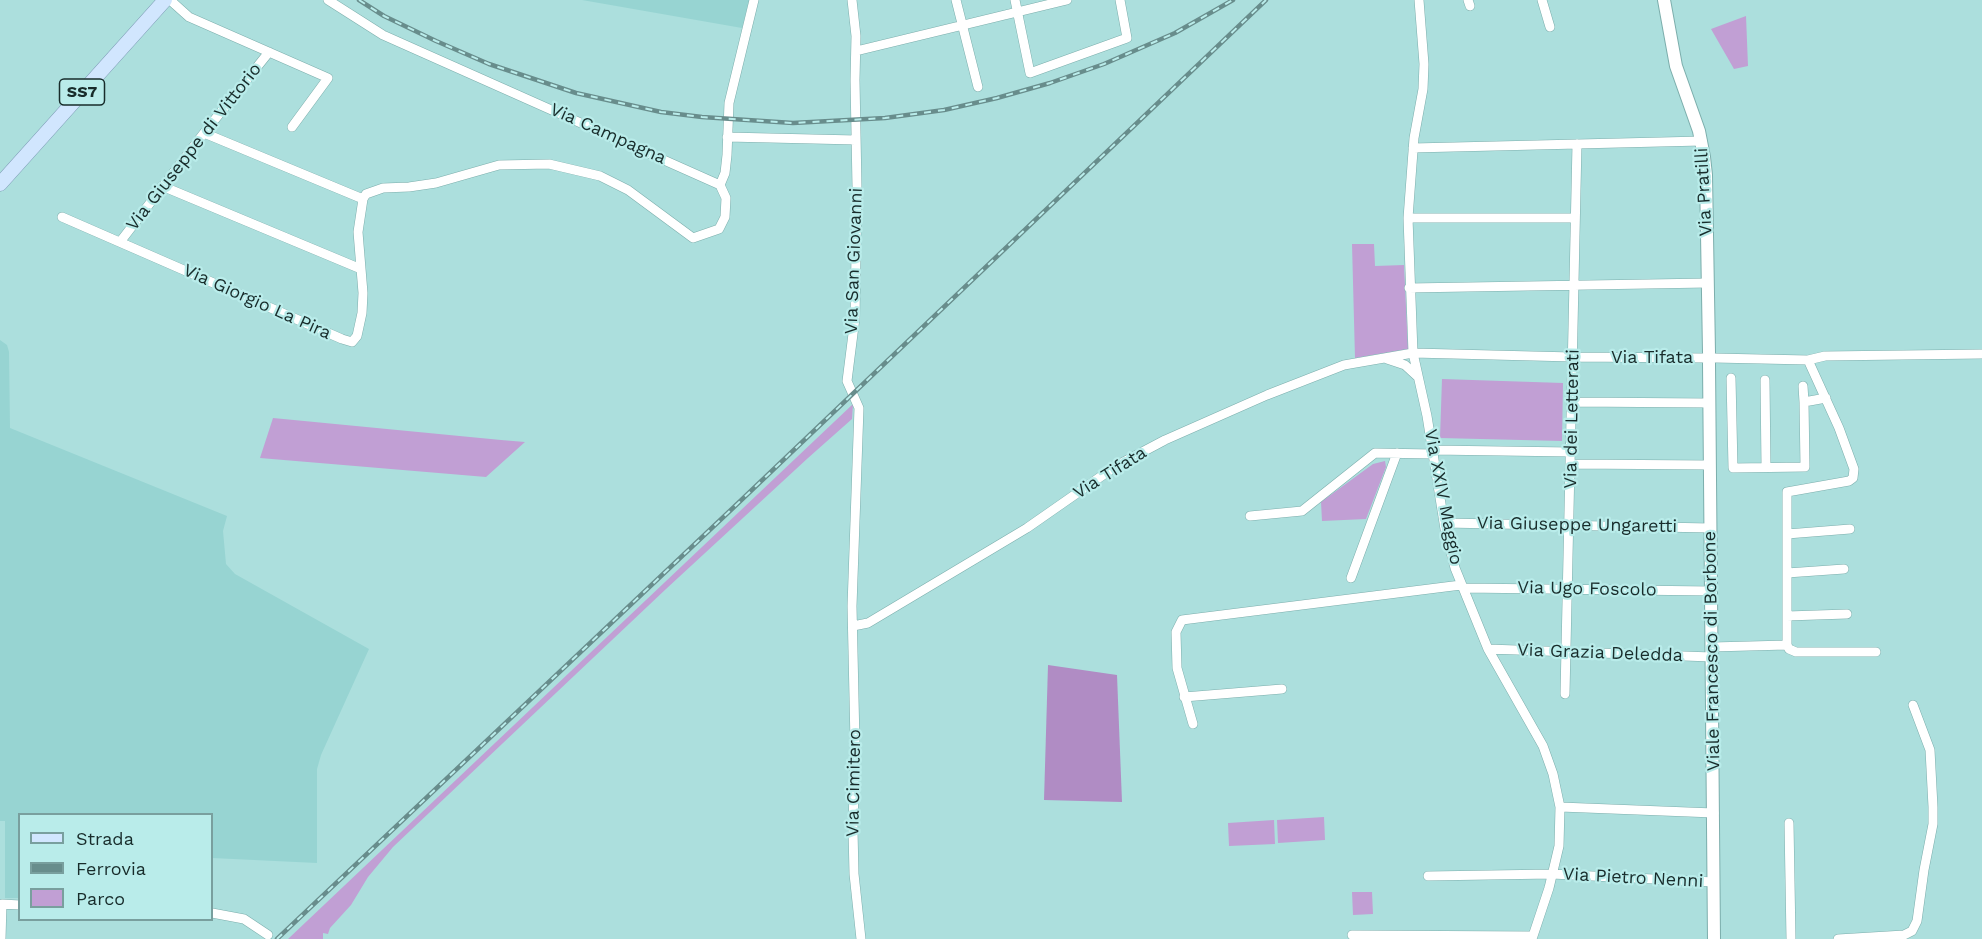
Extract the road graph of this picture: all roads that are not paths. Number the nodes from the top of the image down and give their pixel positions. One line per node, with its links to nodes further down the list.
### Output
1 (165, 0): 26 (main road, SS7)
2 (170, 0): 17 (street)
3 (327, 0): 27 (street, Via Campagna)
4 (754, 0): 21 (street)
5 (852, 0): 16 (street, Via San Giovanni)
6 (956, 0): 14 (street)
7 (1016, 0): 13 (street)
8 (1067, 0): 13 (street)
9 (1120, 0): 13 (street)
10 (1419, 0): 24 (street, Via XXIV Maggio)
11 (1542, 0): 15 (street)
12 (1664, 0): 23 (street, Via Pratilli)
13 (1018, 11): 14 (street)
14 (962, 25): 16 (street); 18 (street)
15 (1550, 27)
16 (856, 51): 22 (street, Via San Giovanni)
17 (269, 52): 19 (street); 20 (street, Via Giuseppe di Vittorio)
18 (978, 87)
19 (292, 127)
20 (204, 133): 28 (street, Via Giuseppe di Vittorio); 29 (street)
21 (727, 137): 22 (street); 27 (street)
22 (856, 140): 72 (street, Via San Giovanni)
23 (1702, 141): 25 (street); 35 (street, Via Pratilli)
24 (1414, 143): 25 (street); 31 (street, Via XXIV Maggio)
25 (1577, 144): 32 (street, Via dei Letterati)
26 (0, 184)
27 (720, 185): 29 (street)
28 (162, 186): 33 (street, Via Giuseppe di Vittorio); 34 (street)
29 (363, 199): 34 (street, Via Giorgio La Pira)
30 (62, 217): 33 (street, Via Giorgio La Pira)
31 (1407, 218): 32 (street); 37 (street, Via XXIV Maggio)
32 (1575, 218): 36 (street, Via dei Letterati)
33 (120, 242): 34 (street, Via Giorgio La Pira)
34 (361, 269)
35 (1708, 283): 36 (street); 42 (street, Via Pratilli)
36 (1574, 285): 37 (street); 40 (street, Via dei Letterati)
37 (1409, 288): 38 (street, Via XXIV Maggio)
38 (1413, 353): 40 (street, Via Tifata); 41 (street, Via Tifata); 44 (street, Via XXIV Maggio)
39 (1982, 354): 43 (street, Via Tifata)
40 (1573, 357): 42 (street, Via Tifata); 49 (street, Via dei Letterati)
41 (1384, 358): 44 (street); 72 (street, Via Tifata)
42 (1709, 358): 43 (street, Via Tifata); 51 (street, Viale Francesco di Borbone)
43 (1808, 360): 48 (street)
44 (1419, 378): 52 (street, Via XXIV Maggio)
45 (1731, 378): 57 (street)
46 (1765, 380): 57 (street)
47 (1803, 386): 50 (street)
48 (1826, 398): 50 (street); 63 (street)
49 (1572, 402): 51 (street); 53 (street, Via dei Letterati)
50 (1804, 402): 57 (street)
51 (1710, 403): 56 (street, Viale Francesco di Borbone)
52 (1433, 452): 53 (street); 54 (street); 59 (street, Via XXIV Maggio)
53 (1571, 452): 55 (street, Via dei Letterati)
54 (1397, 453): 58 (street); 66 (street)
55 (1571, 464): 56 (street); 60 (street, Via dei Letterati)
56 (1710, 465): 61 (street, Viale Francesco di Borbone)
57 (1766, 468)
58 (1250, 516)
59 (1444, 523): 60 (street, Via Giuseppe Ungaretti); 67 (street, Via XXIV Maggio)
60 (1570, 525): 61 (street, Via Giuseppe Ungaretti); 68 (street, Via dei Letterati)
61 (1711, 528): 69 (street, Viale Francesco di Borbone)
62 (1850, 529): 63 (street)
63 (1787, 534): 65 (street)
64 (1844, 569): 65 (street)
65 (1787, 573): 71 (street)
66 (1351, 578)
67 (1462, 587): 68 (street, Via Ugo Foscolo); 74 (street, Via XXIV Maggio); 80 (street, Via Ugo Foscolo)
68 (1569, 589): 69 (street, Via Ugo Foscolo); 75 (street, Via dei Letterati)
69 (1711, 591): 76 (street, Viale Francesco di Borbone)
70 (1847, 614): 71 (street)
71 (1787, 616): 73 (street)
72 (853, 626): 95 (street, Via Cimitero)
73 (1786, 645): 76 (street, Via Grazia Deledda); 77 (street, Via Grazia Deledda)
74 (1488, 650): 75 (street, Via Grazia Deledda); 83 (street, Via XXIV Maggio)
75 (1567, 651): 76 (street, Via Grazia Deledda); 79 (street, Via dei Letterati)
76 (1712, 652): 84 (street, Viale Francesco di Borbone)
77 (1876, 652)
78 (1282, 689): 80 (street)
79 (1565, 694)
80 (1184, 697): 82 (street)
81 (1913, 705): 98 (street)
82 (1193, 723)
83 (1560, 807): 84 (street); 86 (street, Via XXIV Maggio)
84 (1714, 813): 88 (street, Viale Francesco di Borbone)
85 (1788, 823): 97 (street)
86 (1552, 874): 87 (street, Via Pietro Nenni); 88 (street, Via Pietro Nenni); 93 (street, Via XXIV Maggio)
87 (1428, 876)
88 (1714, 882): 96 (street, Viale Francesco di Borbone)
89 (18, 905): 94 (street)
90 (213, 913): 91 (street)
91 (268, 935)
92 (1352, 935): 93 (street)
93 (1533, 938)
94 (1, 939)
95 (861, 939)
96 (1714, 939)
97 (1791, 939)
98 (1838, 939)

